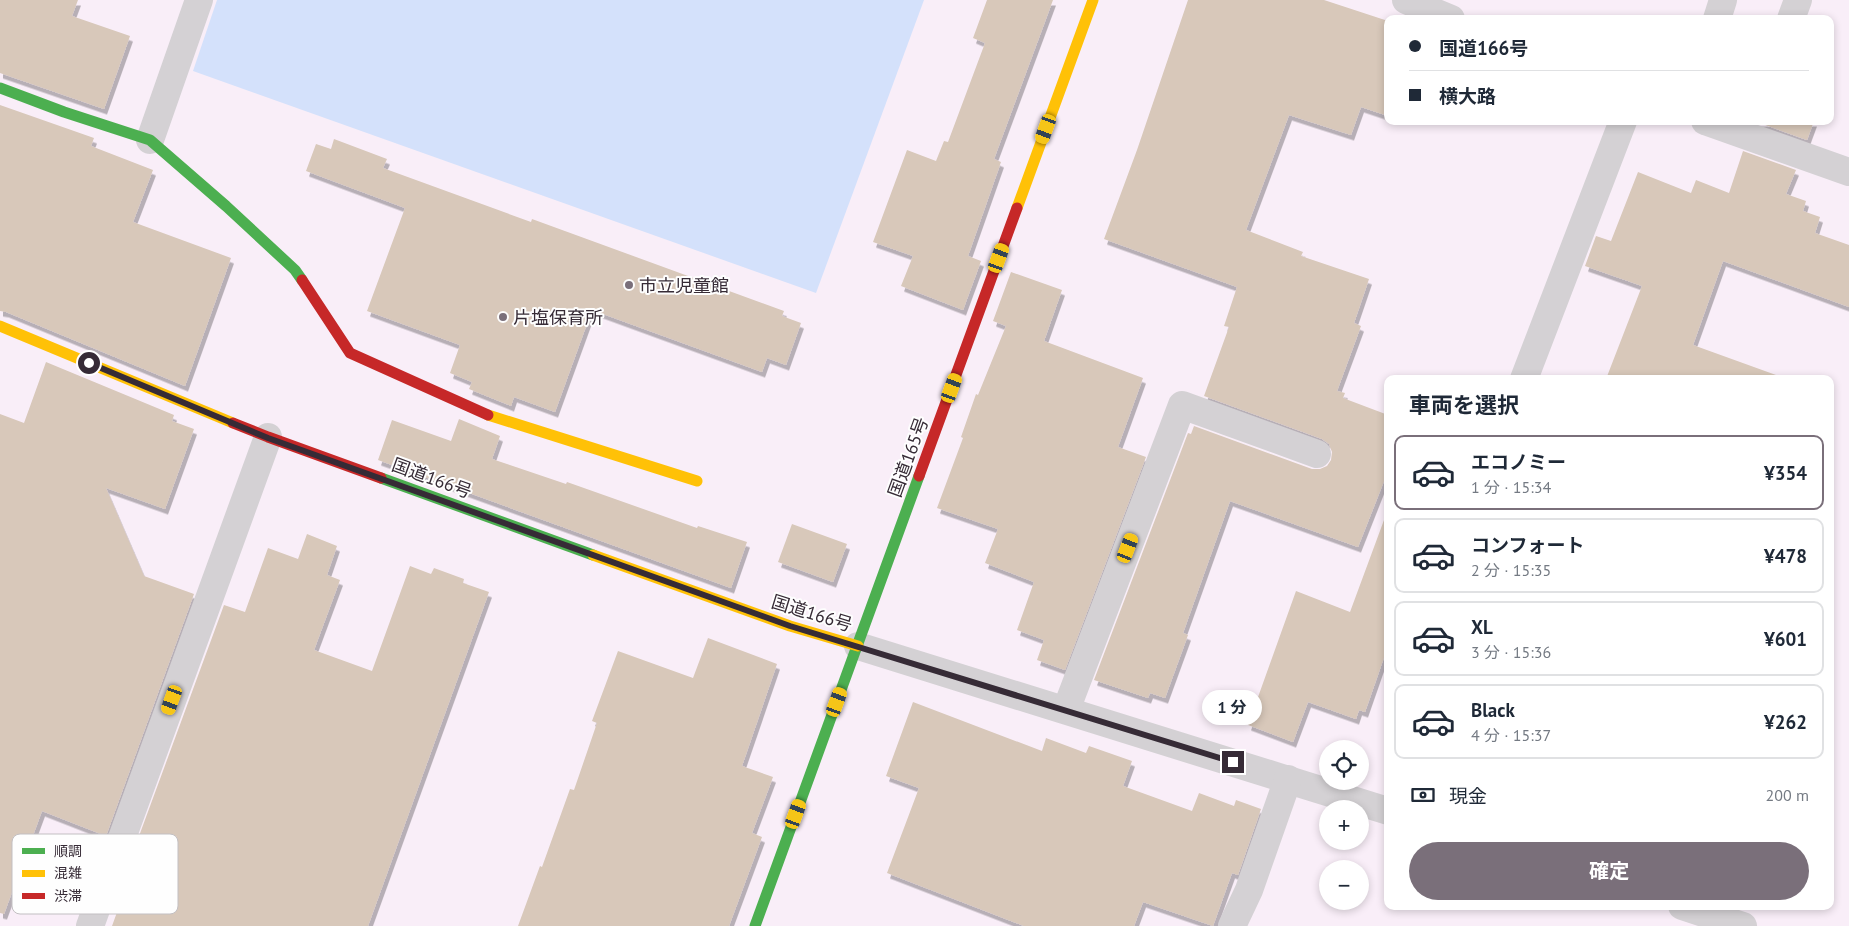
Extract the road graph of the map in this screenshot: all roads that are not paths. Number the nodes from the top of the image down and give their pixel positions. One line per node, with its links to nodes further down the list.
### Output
1 (199, 0): 13 (street)
2 (1093, 0): 20 (main road, 国道165号)
3 (1406, 0): 6 (street)
4 (1723, 0): 7 (street)
5 (1798, 0): 8 (street)
6 (1441, 15)
7 (1718, 15)
8 (1792, 15)
9 (0, 88): 13 (main road)
10 (1621, 125): 16 (street)
11 (1728, 125): 12 (street)
12 (1752, 129): 14 (street)
13 (150, 140): 19 (main road)
14 (1849, 172)
15 (0, 326): 17 (main road, 国道166号)
16 (1526, 375)
17 (268, 438): 20 (main road, 国道166号); 24 (street)
18 (1317, 454): 21 (street)
19 (697, 481)
20 (858, 646): 21 (street); 28 (main road, 国道165号)
21 (1066, 710): 22 (street)
22 (1288, 779): 23 (street); 29 (street)
23 (1384, 803)
24 (124, 834)
25 (1694, 910): 30 (street)
26 (94, 914): 27 (street)
27 (90, 926)
28 (755, 926)
29 (1232, 926)
30 (1743, 926)

